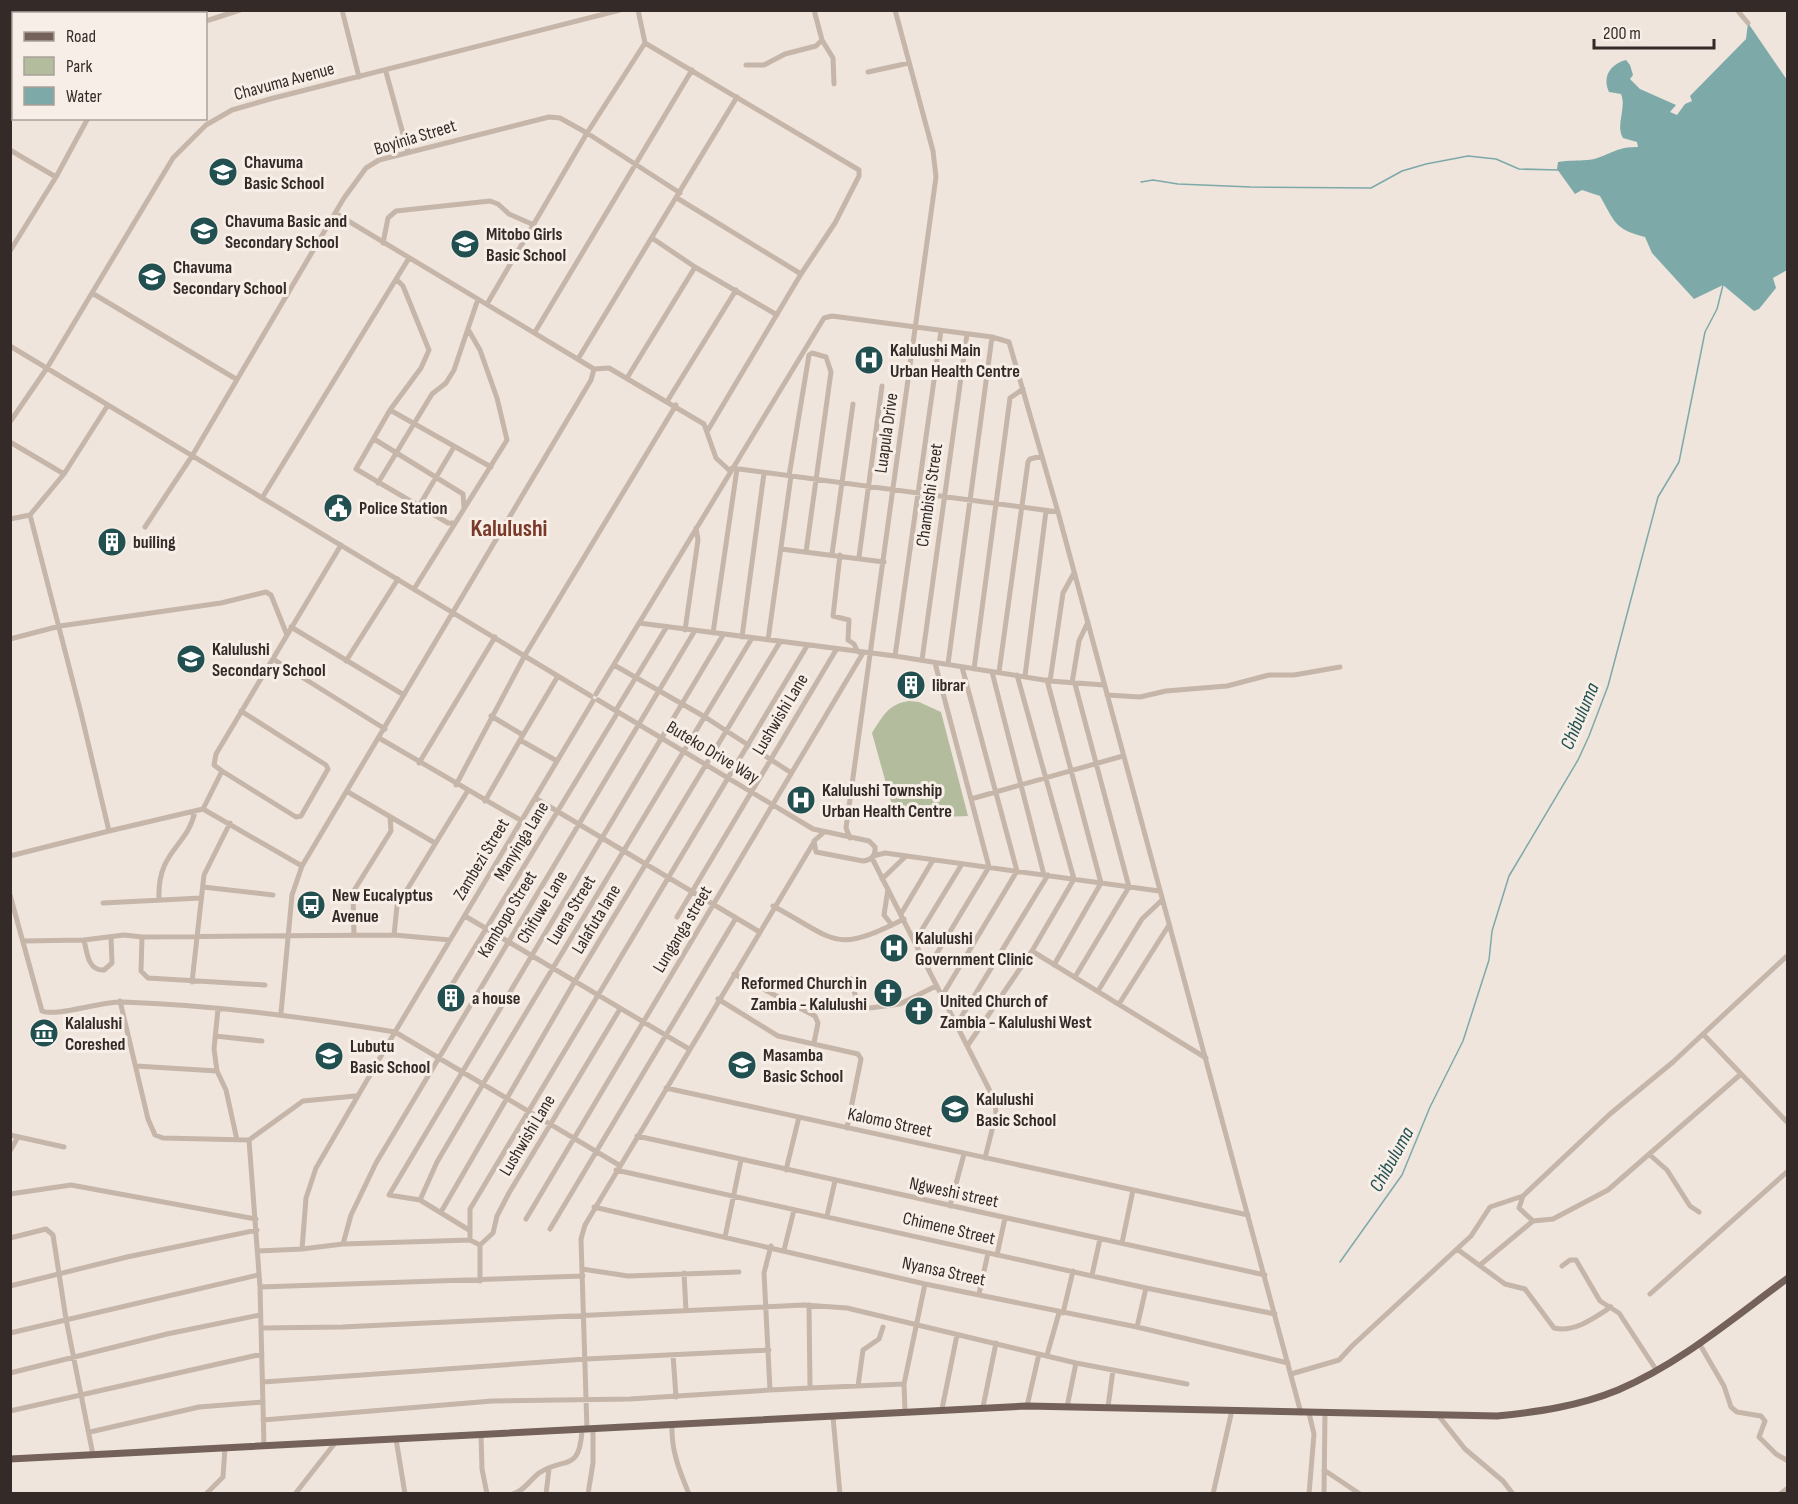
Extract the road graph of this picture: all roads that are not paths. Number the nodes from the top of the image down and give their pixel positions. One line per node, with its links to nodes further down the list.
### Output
1 (240, 10): 8 (street)
2 (342, 10): 17 (street)
3 (620, 10): 15 (street, Chavuma Avenue)
4 (638, 10): 11 (street)
5 (814, 10): 10 (street)
6 (895, 10): 12 (street, Luapula Drive)
7 (1737, 10): 9 (street)
8 (207, 21)
9 (1748, 23)
10 (822, 40): 13 (street); 18 (street)
11 (645, 43): 14 (street); 21 (street)
12 (909, 63): 16 (street); 41 (street, Luapula Drive)
13 (746, 65)
14 (692, 70): 19 (street); 24 (street)
15 (386, 72): 17 (street, Chavuma Avenue); 23 (street)
16 (868, 72)
17 (359, 77): 37 (street, Chavuma Avenue)
18 (834, 84)
19 (737, 97): 26 (street); 34 (street)
20 (87, 120): 25 (street)
21 (587, 133): 23 (street, Boyinia Street); 24 (street, Boyinia Street); 28 (street)
22 (10, 150): 25 (street)
23 (408, 152): 27 (street, Boyinia Street)
24 (635, 166): 26 (street, Boyinia Street); 44 (street)
25 (56, 177): 31 (street)
26 (678, 196): 29 (street); 34 (street, Boyinia Street)
27 (335, 213): 30 (street); 54 (street, Boyinia Street)
28 (534, 225): 30 (street); 39 (street)
29 (652, 238): 33 (street); 50 (street)
30 (383, 243): 32 (street)
31 (10, 251)
32 (409, 258): 35 (street); 38 (street)
33 (695, 267): 36 (street); 53 (street)
34 (801, 274): 40 (street)
35 (396, 279): 61 (street); 84 (street)
36 (736, 290): 40 (street); 57 (street)
37 (92, 293): 51 (street, Chavuma Avenue); 54 (street)
38 (478, 300): 39 (street); 42 (street)
39 (487, 304): 44 (street)
40 (777, 315): 64 (street)
41 (916, 327): 43 (street); 48 (street, Zambezi Street); 81 (street, Luapula Drive)
42 (469, 331): 63 (street); 71 (street)
43 (941, 331): 45 (street); 82 (street)
44 (535, 332): 50 (street)
45 (967, 334): 46 (street); 83 (street, Chambishi Street)
46 (992, 337): 56 (street); 85 (street)
47 (10, 346): 51 (street, Buteko Drive Way)
48 (805, 346): 49 (street); 72 (street, Zambezi Street)
49 (810, 354): 75 (street); 77 (street)
50 (578, 359): 52 (street)
51 (47, 368): 59 (street, Buteko Drive Way); 62 (street, Chavuma Avenue)
52 (594, 369): 53 (street); 109 (street)
53 (627, 378): 57 (street)
54 (236, 379): 69 (street, Boyinia Street)
55 (882, 386): 80 (street)
56 (1023, 389): 70 (street); 86 (street)
57 (668, 400): 60 (street)
58 (853, 404): 78 (street)
59 (108, 405): 69 (street, Buteko Drive Way); 74 (street)
60 (675, 405): 64 (street); 130 (street)
61 (390, 410): 63 (street); 65 (street)
62 (10, 422)
63 (414, 423): 67 (street); 68 (street)
64 (708, 430): 72 (street)
65 (374, 439): 68 (street); 79 (street)
66 (10, 442): 74 (street)
67 (454, 447): 71 (street); 76 (street)
68 (396, 451): 76 (street); 79 (street)
69 (192, 456): 84 (street, Buteko Drive Way); 96 (street, Boyinia Street)
70 (1042, 456): 88 (street); 91 (street)
71 (491, 467): 89 (street)
72 (733, 469): 73 (street); 97 (street, Zambezi Street); 117 (street)
73 (764, 473): 75 (street); 121 (street)
74 (64, 474): 92 (street)
75 (790, 476): 77 (street); 100 (street)
76 (436, 477): 87 (street); 89 (street)
77 (816, 479): 78 (street); 101 (street)
78 (842, 482): 80 (street); 102 (street)
79 (378, 483): 87 (street)
80 (870, 485): 81 (street); 104 (street)
81 (893, 489): 82 (street); 105 (street, Luapula Drive)
82 (918, 494): 83 (street); 131 (street)
83 (944, 497): 85 (street); 133 (street, Chambishi Street)
84 (262, 498): 99 (street, Buteko Drive Way)
85 (970, 500): 86 (street); 136 (street)
86 (996, 504): 88 (street); 140 (street)
87 (419, 506): 94 (street)
88 (1022, 507): 90 (street); 142 (street)
89 (464, 510): 95 (street)
90 (1047, 511): 91 (street); 145 (street)
91 (1058, 512): 106 (street)
92 (30, 515): 93 (street); 112 (street)
93 (10, 519)
94 (444, 521): 95 (street); 98 (street)
95 (455, 524): 98 (street)
96 (145, 527)
97 (696, 528): 111 (street, Zambezi Street); 115 (street)
98 (446, 538): 108 (street)
99 (341, 545): 107 (street, Buteko Drive Way); 113 (street)
100 (781, 549): 101 (street); 124 (street)
101 (806, 552): 102 (street)
102 (832, 554): 103 (street)
103 (840, 555): 104 (street); 128 (street)
104 (859, 557): 105 (street)
105 (884, 562): 129 (street, Luapula Drive)
106 (1074, 573): 110 (street); 147 (street)
107 (398, 579): 108 (street, Buteko Drive Way); 134 (street)
108 (414, 589): 109 (street, Buteko Drive Way)
109 (454, 613): 120 (street, Buteko Drive Way); 151 (street)
110 (1088, 622): 148 (street); 149 (street)
111 (639, 623): 114 (street); 137 (street, Zambezi Street)
112 (60, 626): 118 (street); 123 (street); 197 (street)
113 (291, 627): 118 (street); 134 (street)
114 (666, 628): 115 (street); 146 (street, Manyinga Lane)
115 (685, 630): 116 (street)
116 (694, 632): 117 (street); 150 (street, Kambopo Street)
117 (713, 633): 119 (street)
118 (287, 635): 132 (street)
119 (723, 635): 121 (street); 154 (street, Chifuwe Lane)
120 (495, 637): 130 (street, Buteko Drive Way); 170 (street)
121 (742, 637): 122 (street)
122 (752, 638): 124 (street); 158 (street, Luena Street)
123 (10, 639)
124 (768, 640): 125 (street)
125 (780, 642): 126 (street); 161 (street, Lalafuta lane)
126 (807, 646): 127 (street); 165 (street)
127 (836, 650): 128 (street); 168 (street, Lushwishi Lane)
128 (861, 653): 129 (street); 175 (street, Lunganga street)
129 (871, 654): 131 (street); 195 (street, Luapula Drive)
130 (525, 655): 144 (street, Buteko Drive Way); 157 (street)
131 (895, 656): 133 (street)
132 (273, 659): 155 (street); 160 (street)
133 (922, 660): 135 (street)
134 (346, 661): 151 (street)
135 (934, 663): 136 (street); 185 (street)
136 (948, 664): 138 (street)
137 (614, 665): 146 (street); 153 (street, Zambezi Street)
138 (962, 667): 140 (street); 183 (street)
139 (1340, 667): 152 (street)
140 (974, 669): 141 (street)
141 (992, 672): 142 (street); 178 (street)
142 (999, 672): 143 (street)
143 (1017, 675): 145 (street); 176 (street)
144 (558, 676): 153 (street, Buteko Drive Way); 163 (street)
145 (1025, 676): 147 (street)
146 (636, 677): 150 (street); 156 (street, Manyinga Lane)
147 (1048, 680): 148 (street); 173 (street)
148 (1073, 683): 149 (street); 172 (street)
149 (1104, 685): 152 (street)
150 (661, 691): 154 (street); 159 (street, Kambopo Street)
151 (404, 695): 160 (street)
152 (1107, 695): 167 (street)
153 (595, 698): 156 (street, Buteko Drive Way); 169 (street, Zambezi Street)
154 (682, 704): 158 (street); 164 (street, Chifuwe Lane)
155 (241, 711): 174 (street); 174 (street)
156 (617, 711): 159 (street, Buteko Drive Way); 190 (street, Manyinga Lane)
157 (491, 716): 163 (street); 179 (street)
158 (705, 717): 161 (street); 166 (street, Luena Street)
159 (640, 725): 164 (street, Buteko Drive Way); 194 (street, Kambopo Street)
160 (385, 729): 162 (street)
161 (727, 730): 165 (street); 171 (street, Lalafuta lane)
162 (379, 738): 170 (street); 180 (street)
163 (521, 738): 169 (street); 186 (street)
164 (661, 738): 166 (street, Buteko Drive Way); 200 (street, Chifuwe Lane)
165 (749, 745): 168 (street); 177 (street)
166 (685, 751): 171 (street, Buteko Drive Way); 205 (street, Luena Street)
167 (1123, 756): 172 (street); 226 (street)
168 (771, 758): 175 (street); 182 (street, Lushwishi Lane)
169 (557, 761): 184 (street, Zambezi Street)
170 (419, 763): 179 (street)
171 (707, 764): 177 (street, Buteko Drive Way); 214 (street, Lalafuta lane)
172 (1096, 764): 173 (street); 224 (street)
173 (1071, 770): 176 (street); 222 (street)
174 (222, 771): 188 (street)
175 (790, 772): 187 (street, Lunganga street)
176 (1046, 776): 178 (street); 221 (street)
177 (729, 778): 182 (street, Buteko Drive Way); 219 (street)
178 (1022, 783): 183 (street); 218 (street)
179 (456, 785): 181 (street)
180 (348, 792): 191 (street); 215 (street)
181 (467, 792): 186 (street); 203 (street)
182 (751, 792): 187 (street, Buteko Drive Way); 227 (street, Lushwishi Lane)
183 (996, 792): 185 (street); 217 (street)
184 (535, 798): 190 (street); 192 (street, Zambezi Street)
185 (971, 799): 216 (street)
186 (485, 801): 192 (street)
187 (773, 806): 196 (street, Buteko Drive Way); 235 (street, Lunganga street)
188 (203, 809): 189 (street); 193 (street)
189 (195, 811): 197 (street); 231 (street)
190 (556, 811): 194 (street); 243 (street, Manyinga Lane)
191 (390, 817): 203 (street); 245 (street)
192 (522, 821): 237 (street, Zambezi Street)
193 (230, 823): 215 (street); 223 (street)
194 (580, 825): 200 (street); 254 (street, Kambopo Street)
195 (846, 828): 199 (street); 201 (street, Luapula Drive)
196 (813, 829): 198 (street, Buteko Drive Way); 202 (street)
197 (109, 831): 208 (street)
198 (823, 833): 199 (street, Buteko Drive Way); 202 (street)
199 (837, 836): 201 (street, Buteko Drive Way)
200 (601, 838): 205 (street); 257 (street, Chifuwe Lane)
201 (850, 838): 204 (street, Buteko Drive Way)
202 (814, 840): 206 (street); 209 (street)
203 (435, 843): 246 (street)
204 (874, 845): 207 (street, Buteko Drive Way); 211 (street)
205 (624, 851): 214 (street); 260 (street, Luena Street)
206 (816, 852): 209 (street); 211 (street)
207 (885, 853): 210 (street); 211 (street)
208 (10, 856)
209 (804, 856): 236 (street)
210 (906, 856): 212 (street); 220 (street)
211 (873, 857): 220 (street)
212 (933, 860): 213 (street); 238 (street)
213 (962, 864): 216 (street); 255 (street)
214 (646, 865): 219 (street); 265 (street, Lalafuta lane)
215 (302, 866): 250 (street)
216 (989, 867): 217 (street); 261 (street)
217 (1017, 872): 218 (street); 272 (street)
218 (1046, 875): 221 (street); 280 (street)
219 (669, 879): 227 (street); 271 (street)
220 (882, 879): 225 (street)
221 (1074, 879): 222 (street); 256 (street)
222 (1101, 883): 224 (street); 259 (street)
223 (203, 887): 229 (street); 230 (street)
224 (1129, 887): 226 (street); 263 (street)
225 (888, 889): 238 (street); 241 (street)
226 (1160, 891): 232 (street)
227 (690, 892): 235 (street); 239 (street, Lushwishi Lane)
228 (10, 895): 234 (street)
229 (273, 895)
230 (201, 898): 231 (street); 249 (street)
231 (159, 899): 233 (street)
232 (1162, 900): 242 (street); 270 (street)
233 (103, 903)
234 (12, 904): 253 (street)
235 (713, 906): 240 (street); 279 (street, Lunganga street)
236 (773, 906): 241 (street); 244 (street)
237 (465, 916): 243 (street); 252 (street, Zambezi Street)
238 (902, 916): 241 (street); 255 (street)
239 (677, 917)
240 (735, 918): 244 (street); 284 (street)
241 (892, 925)
242 (1169, 925): 275 (street); 290 (street)
243 (486, 928): 254 (street); 269 (street, Manyinga Lane)
244 (758, 931): 262 (street)
245 (354, 935): 246 (street); 250 (street)
246 (394, 935): 252 (street)
247 (111, 937): 248 (street); 251 (street); 251 (street)
248 (142, 937): 249 (street); 266 (street)
249 (198, 937): 250 (street); 266 (street)
250 (287, 937): 278 (street)
251 (84, 940): 253 (street)
252 (450, 940): 281 (street, Zambezi Street)
253 (23, 941): 274 (street)
254 (508, 941): 257 (street); 289 (street, Kambopo Street)
255 (915, 941): 261 (street)
256 (1032, 951): 259 (street); 287 (street)
257 (531, 955): 260 (street); 292 (street, Chifuwe Lane)
258 (1788, 955): 282 (street)
259 (1054, 965): 263 (street)
260 (554, 968): 265 (street); 295 (street, Luena Street)
261 (928, 968): 268 (street)
262 (734, 974): 273 (street); 286 (street)
263 (1075, 977): 270 (street)
264 (851, 979): 268 (street)
265 (575, 981): 271 (street); 298 (street, Lalafuta lane)
266 (192, 982): 267 (street)
267 (265, 985)
268 (936, 986): 272 (street)
269 (450, 988)
270 (1098, 991): 275 (street)
271 (598, 995): 277 (street); 299 (street)
272 (942, 996): 280 (street)
273 (718, 999): 286 (street); 288 (street)
274 (120, 1001): 276 (street); 291 (street)
275 (1119, 1004): 290 (street)
276 (218, 1010): 278 (street); 283 (street)
277 (620, 1010): 279 (street); 302 (street, Lushwishi Lane)
278 (281, 1013): 281 (street)
279 (644, 1022): 284 (street); 307 (street, Lunganga street)
280 (957, 1024): 287 (street)
281 (395, 1032): 289 (street); 297 (street, Zambezi Street)
282 (1703, 1034): 294 (street); 324 (street)
283 (215, 1036): 285 (street); 293 (street)
284 (666, 1036): 288 (street); 312 (street)
285 (262, 1041)
286 (814, 1043): 303 (street)
287 (968, 1045): 315 (street)
288 (688, 1049): 296 (street)
289 (440, 1057): 292 (street); 345 (street, Kambopo Street)
290 (1206, 1058): 331 (street)
291 (136, 1066): 293 (street); 308 (street)
292 (461, 1070): 295 (street); 325 (street, Chifuwe Lane)
293 (217, 1071): 308 (street)
294 (1741, 1074): 301 (street); 314 (street)
295 (483, 1084): 298 (street); 325 (street, Luena Street)
296 (666, 1088): 300 (street, Kalomo Street); 305 (street)
297 (355, 1096): 309 (street); 348 (street, Zambezi Street)
298 (507, 1098): 299 (street); 329 (street, Lalafuta lane)
299 (529, 1111): 302 (street); 339 (street)
300 (799, 1117): 303 (street, Kalomo Street); 318 (street)
301 (1788, 1123)
302 (552, 1124): 307 (street); 346 (street, Lushwishi Lane)
303 (847, 1128): 313 (street, Kalomo Street)
304 (10, 1135): 306 (street)
305 (637, 1136): 316 (street, Ngweshi street); 317 (street)
306 (18, 1137): 310 (street); 311 (street)
307 (574, 1138): 312 (street); 335 (street, Lunganga street)
308 (237, 1140): 309 (street)
309 (249, 1140): 334 (street)
310 (64, 1147)
311 (10, 1151)
312 (596, 1151): 317 (street); 337 (street)
313 (964, 1154): 315 (street, Kalomo Street); 326 (street)
314 (1650, 1155): 330 (street); 336 (street)
315 (985, 1158): 321 (street, Kalomo Street)
316 (741, 1160): 318 (street, Ngweshi street); 323 (street)
317 (618, 1167): 323 (street, Chimene Street); 327 (street)
318 (786, 1170): 320 (street, Ngweshi street)
319 (1788, 1171): 372 (street)
320 (835, 1181): 326 (street, Ngweshi street); 332 (street)
321 (1133, 1190): 331 (street, Kalomo Street); 344 (street)
322 (10, 1194): 334 (street)
323 (733, 1196): 328 (street, Chimene Street); 340 (street)
324 (1523, 1197): 336 (street); 349 (street)
325 (420, 1200): 329 (street)
326 (950, 1206): 333 (street, Ngweshi street)
327 (594, 1207): 340 (street, Nyansa Street); 356 (street)
328 (794, 1210): 332 (street, Chimene Street); 350 (street)
329 (441, 1212): 339 (street)
330 (1699, 1212)
331 (1248, 1215): 363 (street)
332 (827, 1216): 352 (street, Chimene Street)
333 (1005, 1218): 342 (street, Ngweshi street); 353 (street)
334 (256, 1219): 338 (street)
335 (526, 1219)
336 (1533, 1221): 354 (street)
337 (550, 1229)
338 (257, 1230): 351 (street); 360 (street)
339 (469, 1230): 343 (street)
340 (725, 1237): 347 (street, Nyansa Street)
341 (10, 1238): 360 (street)
342 (1100, 1239): 344 (street, Ngweshi street); 362 (street)
343 (470, 1240): 345 (street); 346 (street)
344 (1122, 1243): 363 (street, Ngweshi street)
345 (343, 1244): 348 (street)
346 (480, 1245): 366 (street)
347 (771, 1246): 350 (street, Nyansa Street); 375 (street)
348 (302, 1249): 351 (street)
349 (1457, 1249): 354 (street); 402 (street)
350 (784, 1250): 367 (street, Nyansa Street)
351 (258, 1251): 361 (street)
352 (988, 1252): 353 (street, Chimene Street); 371 (street)
353 (997, 1255): 357 (street, Chimene Street)
354 (1480, 1265): 374 (street)
355 (1562, 1266): 374 (street)
356 (582, 1269): 359 (street); 364 (street)
357 (1073, 1271): 362 (street, Chimene Street); 377 (street)
358 (739, 1272): 359 (street)
359 (684, 1273): 376 (street)
360 (59, 1274): 368 (street); 381 (street)
361 (258, 1275): 369 (street); 381 (street)
362 (1092, 1275): 370 (street, Chimene Street)
363 (1265, 1275): 378 (street)
364 (583, 1276): 366 (street); 380 (street)
365 (1788, 1278): 389 (main road)
366 (480, 1281): 369 (street)
367 (926, 1284): 371 (street, Nyansa Street); 382 (street)
368 (10, 1286)
369 (260, 1287): 379 (street)
370 (1146, 1288): 378 (street, Chimene Street); 384 (street)
371 (979, 1294): 377 (street, Nyansa Street)
372 (1650, 1294)
373 (809, 1305): 375 (street); 382 (street); 407 (street)
374 (1611, 1307): 400 (street)
375 (765, 1308): 376 (street); 390 (street)
376 (686, 1311): 380 (street)
377 (1061, 1313): 384 (street, Nyansa Street); 394 (street)
378 (1275, 1314): 398 (street)
379 (260, 1315): 385 (street); 395 (street)
380 (585, 1316): 385 (street); 396 (street)
381 (66, 1319): 386 (street); 395 (street)
382 (916, 1324): 387 (street); 404 (street)
383 (883, 1327): 406 (street)
384 (1137, 1327): 398 (street, Nyansa Street)
385 (261, 1328): 391 (street)
386 (10, 1333)
387 (957, 1335): 388 (street); 417 (street)
388 (996, 1343): 392 (street); 414 (street)
389 (1699, 1344): 400 (main road); 437 (street)
390 (769, 1350): 393 (street); 408 (street)
391 (262, 1354): 403 (street); 409 (street)
392 (1039, 1354): 394 (street); 413 (street)
393 (673, 1355): 396 (street); 410 (street)
394 (1047, 1355): 397 (street)
395 (75, 1358): 401 (street); 409 (street)
396 (586, 1359): 403 (street); 411 (street)
397 (1076, 1363): 399 (street); 415 (street)
398 (1288, 1363): 402 (street)
399 (1113, 1370): 405 (street); 416 (street)
400 (1657, 1371): 424 (main road)
401 (10, 1373)
402 (1291, 1374): 421 (street)
403 (263, 1382): 412 (street)
404 (904, 1384): 406 (street); 420 (street)
405 (1186, 1384)
406 (858, 1386): 407 (street)
407 (810, 1388): 408 (street)
408 (770, 1390): 410 (street)
409 (82, 1395): 419 (street); 429 (street)
410 (676, 1397): 411 (street)
411 (587, 1399): 426 (street); 428 (street)
412 (263, 1402): 426 (street); 429 (street)
413 (1027, 1406): 414 (main road); 415 (main road)
414 (983, 1407): 417 (main road)
415 (1067, 1407): 416 (main road)
416 (1108, 1407): 418 (main road)
417 (942, 1409): 420 (main road)
418 (1232, 1410): 421 (main road); 452 (street)
419 (10, 1411)
420 (905, 1412): 425 (main road)
421 (1301, 1413): 422 (main road)
422 (1309, 1413): 423 (main road); 441 (street)
423 (1325, 1413): 424 (main road); 439 (street)
424 (1438, 1415): 456 (street)
425 (833, 1417): 427 (main road); 451 (street)
426 (263, 1420): 433 (street)
427 (672, 1424): 428 (main road); 450 (street)
428 (587, 1430): 430 (main road); 438 (street); 449 (street)
429 (90, 1432): 435 (street)
430 (481, 1436): 431 (main road); 446 (street)
431 (396, 1439): 432 (main road); 445 (street)
432 (334, 1443): 433 (main road); 444 (street)
433 (264, 1446): 434 (main road)
434 (225, 1448): 435 (main road); 443 (street)
435 (93, 1455): 436 (main road)
436 (10, 1459)
437 (1788, 1461)
438 (549, 1469): 447 (street); 448 (street)
439 (1324, 1470): 440 (street); 455 (street)
440 (1323, 1480): 441 (street); 454 (street)
441 (1310, 1485): 453 (street)
442 (1788, 1488): 457 (street)
443 (206, 1494)
444 (295, 1494)
445 (405, 1494)
446 (488, 1494)
447 (513, 1494)
448 (546, 1494)
449 (588, 1494)
450 (689, 1494)
451 (840, 1494)
452 (1213, 1494)
453 (1309, 1494)
454 (1324, 1494)
455 (1359, 1494)
456 (1513, 1494)
457 (1780, 1494)

